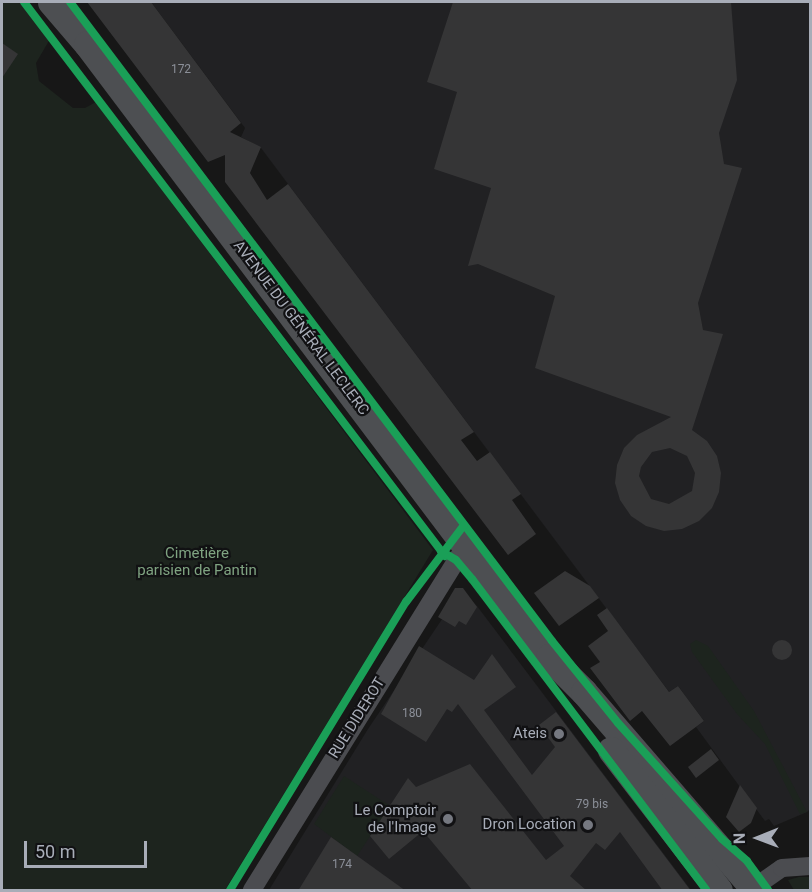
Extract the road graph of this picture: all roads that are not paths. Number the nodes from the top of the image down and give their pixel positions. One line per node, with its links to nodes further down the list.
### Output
1 (51, 2): 2 (main road, AVENUE DU GÉNÉRAL LECLERC)
2 (465, 547): 3 (main road, AVENUE DU GÉNÉRAL LECLERC); 5 (street, RUE DIDEROT)
3 (549, 657): 6 (main road, AVENUE DU GÉNÉRAL LECLERC); 7 (main road, AVENUE DU GÉNÉRAL LECLERC)
4 (810, 866): 7 (street)
5 (252, 891)
6 (719, 891)
7 (757, 891)

